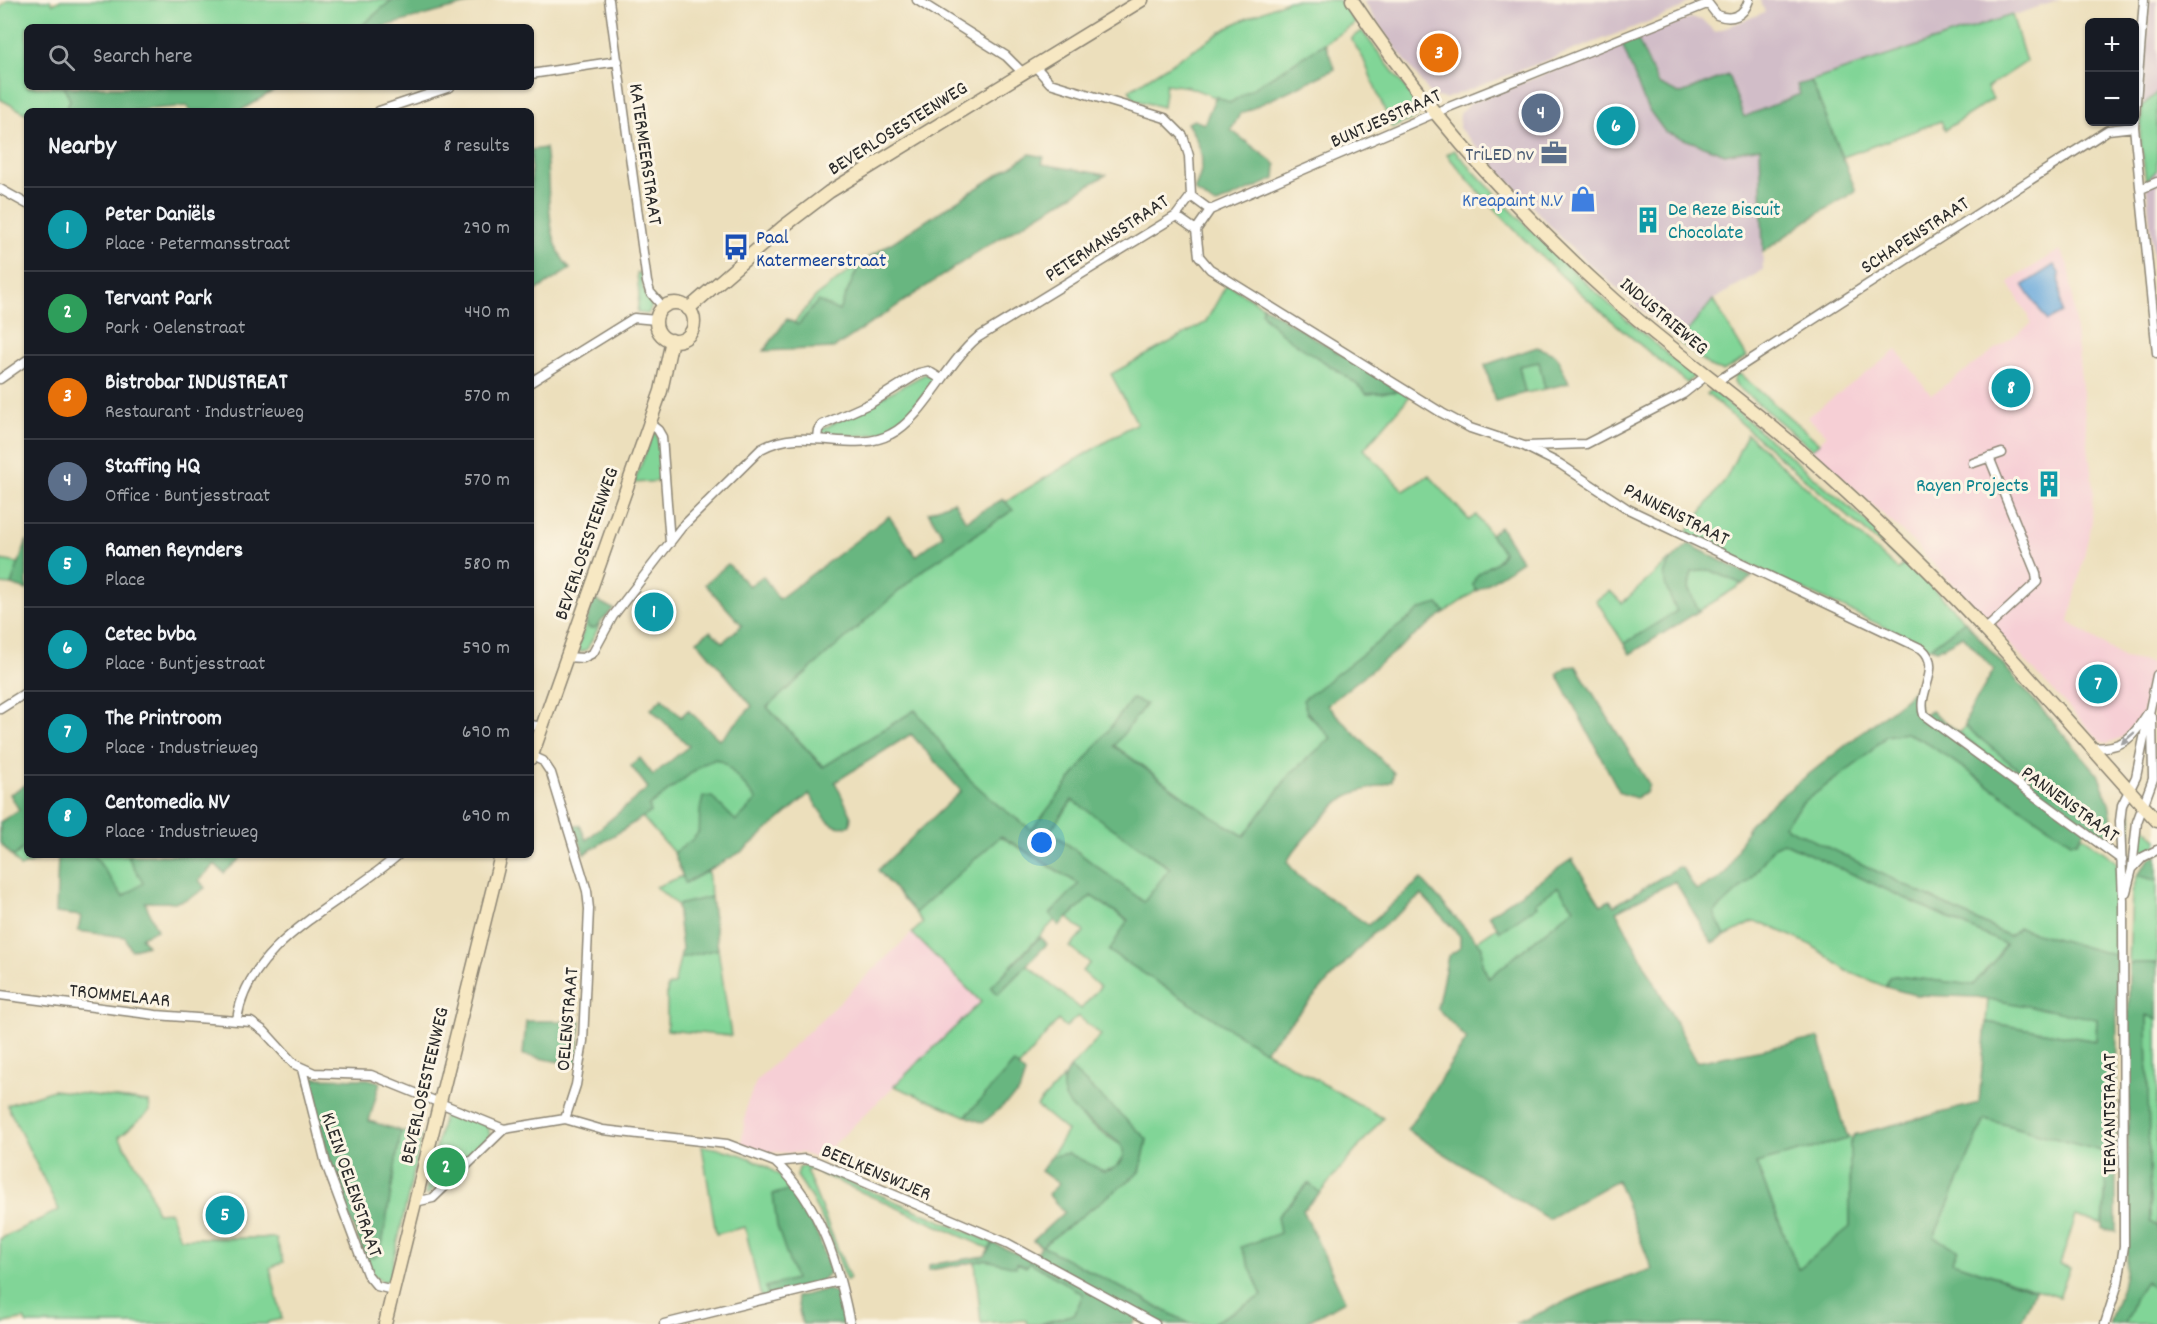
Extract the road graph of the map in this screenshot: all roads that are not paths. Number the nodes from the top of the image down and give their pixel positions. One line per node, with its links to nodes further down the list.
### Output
1 (609, 0): 8 (street, KATERMEERSTRAAT)
2 (917, 0): 10 (street)
3 (1142, 0): 9 (street, BEVERLOSESTEENWEG)
4 (1352, 0): 14 (street, INDUSTRIEWEG)
5 (1749, 0): 7 (street, BUNTJESSTRAAT)
6 (2144, 0): 15 (street)
7 (1707, 2): 14 (street, BUNTJESSTRAAT)
8 (618, 61): 11 (street); 24 (street, KATERMEERSTRAAT)
9 (1034, 65): 10 (street, BEVERLOSESTEENWEG); 19 (street, PETERMANSSTRAAT)
10 (1022, 72): 25 (street, BEVERLOSESTEENWEG)
11 (534, 74)
12 (441, 90): 13 (street)
13 (388, 108)
14 (1435, 113): 21 (street, BUNTJESSTRAAT); 31 (street, INDUSTRIEWEG)
15 (2134, 127): 18 (street); 31 (street, SCHAPENSTRAAT)
16 (2157, 182): 18 (street)
17 (0, 189): 20 (street)
18 (2140, 189): 28 (street)
19 (1191, 196): 21 (street); 22 (street, PETERMANSSTRAAT)
20 (24, 202)
21 (1210, 210): 23 (street)
22 (1176, 216): 23 (street); 32 (street, PETERMANSSTRAAT)
23 (1196, 230): 36 (street, PANNENSTRAAT)
24 (663, 307): 25 (street); 26 (street)
25 (688, 309): 27 (street)
26 (656, 320): 27 (street); 33 (street)
27 (672, 340): 34 (street, BEVERLOSESTEENWEG)
28 (2157, 353)
29 (24, 362): 30 (street)
30 (1, 376)
31 (1712, 378): 36 (street, SCHAPENSTRAAT); 41 (street, INDUSTRIEWEG)
32 (941, 379): 35 (street, PETERMANSSTRAAT); 35 (street)
33 (534, 380)
34 (648, 422): 40 (street); 42 (street, BEVERLOSESTEENWEG)
35 (818, 438): 40 (street, PETERMANSSTRAAT)
36 (1524, 446): 56 (street, PANNENSTRAAT)
37 (2002, 453): 38 (street)
38 (1989, 457): 39 (street); 41 (street)
39 (1973, 464)
40 (670, 543): 42 (street, PETERMANSSTRAAT)
41 (1986, 629): 48 (street, INDUSTRIEWEG)
42 (566, 657): 47 (street, BEVERLOSESTEENWEG)
43 (2157, 675): 45 (street, TERVANTSTRAAT)
44 (24, 694): 46 (street)
45 (2152, 708): 48 (street, TERVANTSTRAAT, one-way to 48); 50 (street, TERVANTSTRAAT); 51 (street, TERVANTSTRAAT)
46 (0, 709)
47 (536, 726)
48 (2092, 748): 50 (street, INDUSTRIEWEG)
49 (534, 758): 63 (street, OELENSTRAAT)
50 (2129, 789): 51 (street, INDUSTRIEWEG); 56 (street, TERVANTSTRAAT)
51 (2144, 807): 52 (street, INDUSTRIEWEG); 57 (street, TERVANTSTRAAT)
52 (2157, 821)
53 (2157, 850): 57 (street)
54 (394, 858): 60 (street)
55 (500, 858): 62 (street, BEVERLOSESTEENWEG)
56 (2122, 860): 58 (street, TERVANTSTRAAT)
57 (2132, 869): 58 (street, TERVANTSTRAAT)
58 (2123, 901): 73 (street, TERVANTSTRAAT)
59 (0, 995): 60 (street, TROMMELAAR)
60 (237, 1020): 61 (street)
61 (302, 1069): 62 (street); 68 (street, KLEIN OELENSTRAAT)
62 (438, 1103): 64 (street); 66 (street, BEVERLOSESTEENWEG)
63 (565, 1119): 64 (street); 65 (street, BEELKENSWIJER)
64 (504, 1129): 66 (street)
65 (775, 1162): 67 (street); 72 (street, BEELKENSWIJER)
66 (415, 1202): 68 (street, BEVERLOSESTEENWEG)
67 (839, 1281): 70 (street); 71 (street)
68 (393, 1290): 69 (street, BEVERLOSESTEENWEG)
69 (385, 1324)
70 (664, 1324)
71 (850, 1324)
72 (1155, 1324)
73 (2105, 1324)

